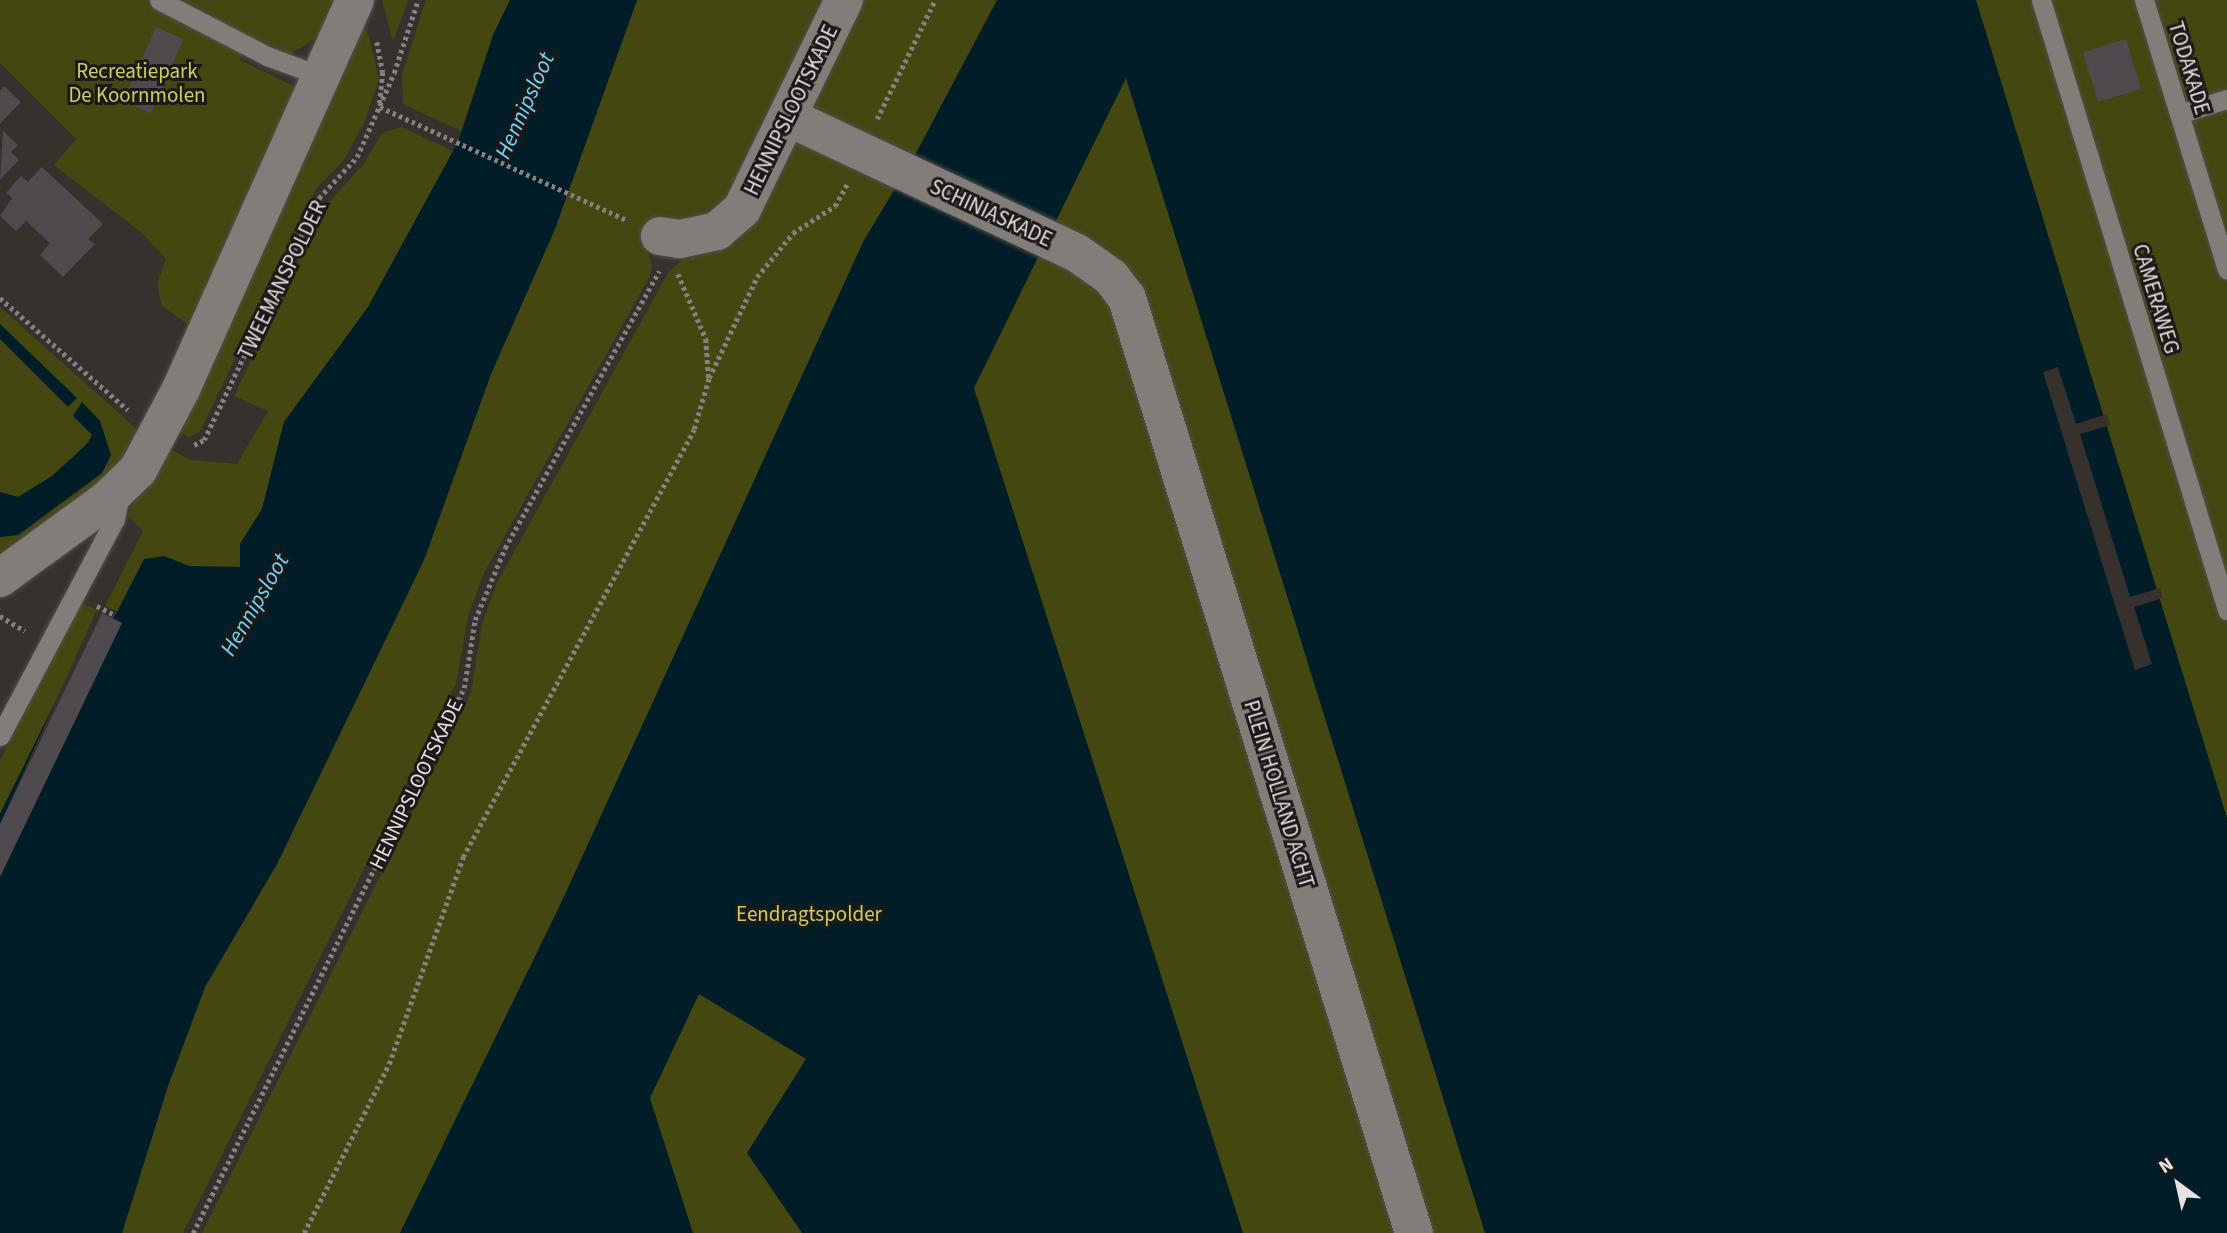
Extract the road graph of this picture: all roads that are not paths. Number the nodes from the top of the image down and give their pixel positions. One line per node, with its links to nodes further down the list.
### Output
1 (159, 0): 6 (lane)
2 (355, 0): 6 (street)
3 (844, 0): 9 (street, HENNIPSLOOTSKADE)
4 (2041, 0): 15 (lane, CAMERAWEG)
5 (2144, 0): 8 (lane, TODAKADE)
6 (321, 76): 13 (street)
7 (2227, 99): 8 (lane)
8 (2179, 114): 11 (lane, TODAKADE)
9 (790, 118): 10 (street, HENNIPSLOOTSKADE); 12 (street, SCHINIASKADE)
10 (664, 256)
11 (2227, 269)
12 (1144, 355): 17 (street, PLEIN HOLLAND ACHT)
13 (121, 486): 14 (street); 16 (lane)
14 (0, 578)
15 (2227, 610)
16 (0, 736)
17 (1414, 1233)

